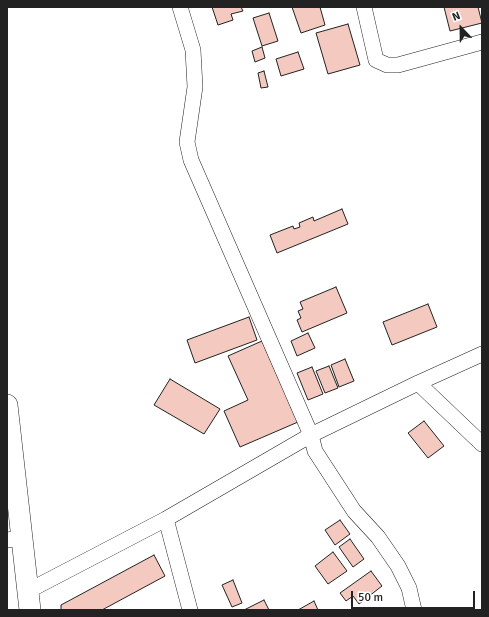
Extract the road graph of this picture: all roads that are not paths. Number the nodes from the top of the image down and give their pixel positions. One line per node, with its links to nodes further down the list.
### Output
1 (180, 7): 7 (street)
2 (364, 7): 3 (street)
3 (482, 42)
4 (482, 354): 5 (street)
5 (418, 383): 7 (street); 8 (street)
6 (7, 405): 10 (street)
7 (311, 435): 9 (street); 13 (street)
8 (482, 444)
9 (166, 519): 11 (street); 12 (street)
10 (15, 539): 11 (street)
11 (29, 600)
12 (190, 610)
13 (414, 610)

